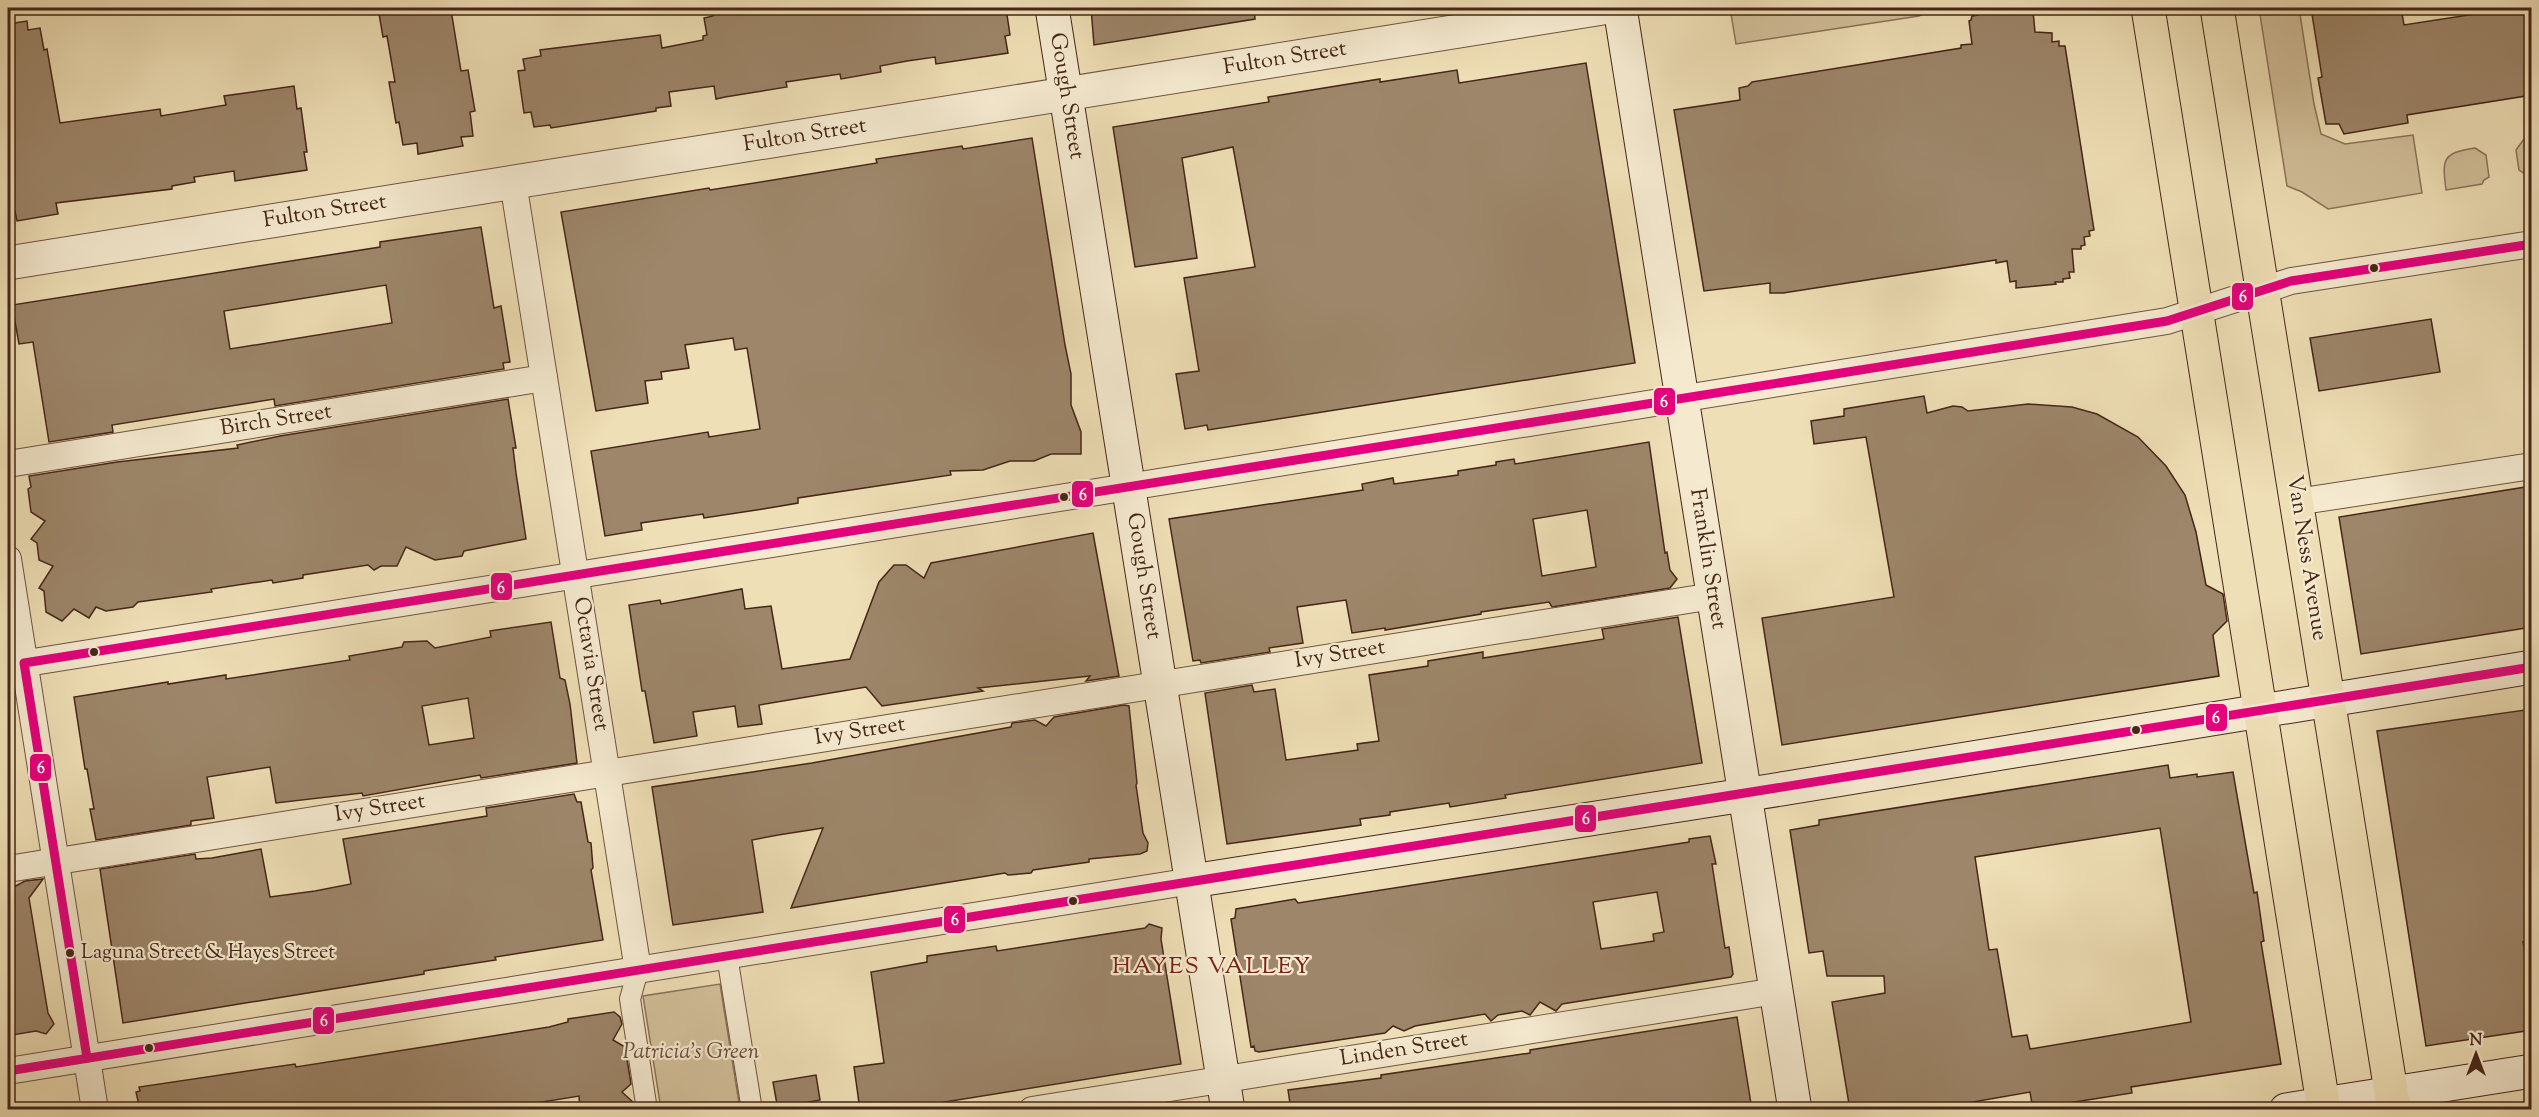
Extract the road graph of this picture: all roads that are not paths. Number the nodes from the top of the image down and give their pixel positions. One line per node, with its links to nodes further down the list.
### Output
1 (1052, 8): 6 (main road, Gough Street)
2 (1603, 8): 6 (main road, Fulton Street)
3 (1620, 8): 13 (main road, Franklin Street)
4 (2148, 8): 11 (highway)
5 (2217, 8): 10 (highway, Van Ness Avenue)
6 (1066, 94): 7 (main road, Fulton Street); 16 (main road, Gough Street)
7 (513, 182): 9 (main road, Fulton Street); 12 (street, Octavia Street)
8 (2532, 244): 10 (street)
9 (8, 263)
10 (2263, 291): 11 (street); 17 (highway, Van Ness Avenue)
11 (2198, 311): 13 (street); 25 (highway)
12 (544, 378): 14 (street, Birch Street); 19 (street, Octavia Street)
13 (1682, 399): 16 (street); 20 (main road, Franklin Street)
14 (8, 464)
15 (2532, 466): 17 (street)
16 (1128, 488): 19 (street); 23 (main road, Gough Street)
17 (2296, 502): 24 (highway, Van Ness Avenue)
18 (8, 559): 21 (street)
19 (576, 575): 21 (street); 26 (street, Octavia Street)
20 (1713, 596): 23 (street, Ivy Street); 27 (main road, Franklin Street)
21 (16, 665): 28 (street)
22 (2532, 667): 24 (main road)
23 (1160, 684): 26 (street, Ivy Street); 30 (main road, Gough Street)
24 (2328, 700): 25 (main road); 38 (highway, Van Ness Avenue)
25 (2262, 710): 27 (main road); 39 (highway)
26 (607, 773): 28 (street, Ivy Street); 32 (street, Octavia Street)
27 (1744, 795): 30 (main road); 33 (main road, Franklin Street)
28 (56, 861): 29 (street, Ivy Street); 34 (street)
29 (8, 869)
30 (1192, 881): 31 (street); 37 (main road, Gough Street)
31 (727, 956): 32 (street); 42 (street)
32 (638, 970): 34 (street); 41 (street, Octavia Street)
33 (1776, 991): 37 (street, Linden Street); 44 (main road, Franklin Street)
34 (87, 1058): 35 (street); 40 (street)
35 (8, 1071)
36 (2532, 1071): 38 (main road)
37 (1226, 1094): 43 (street, Linden Street)
38 (2393, 1101): 39 (main road)
39 (2323, 1107): 45 (main road)
40 (95, 1110)
41 (647, 1110)
42 (752, 1110)
43 (1032, 1110)
44 (1795, 1110)
45 (2286, 1110)

